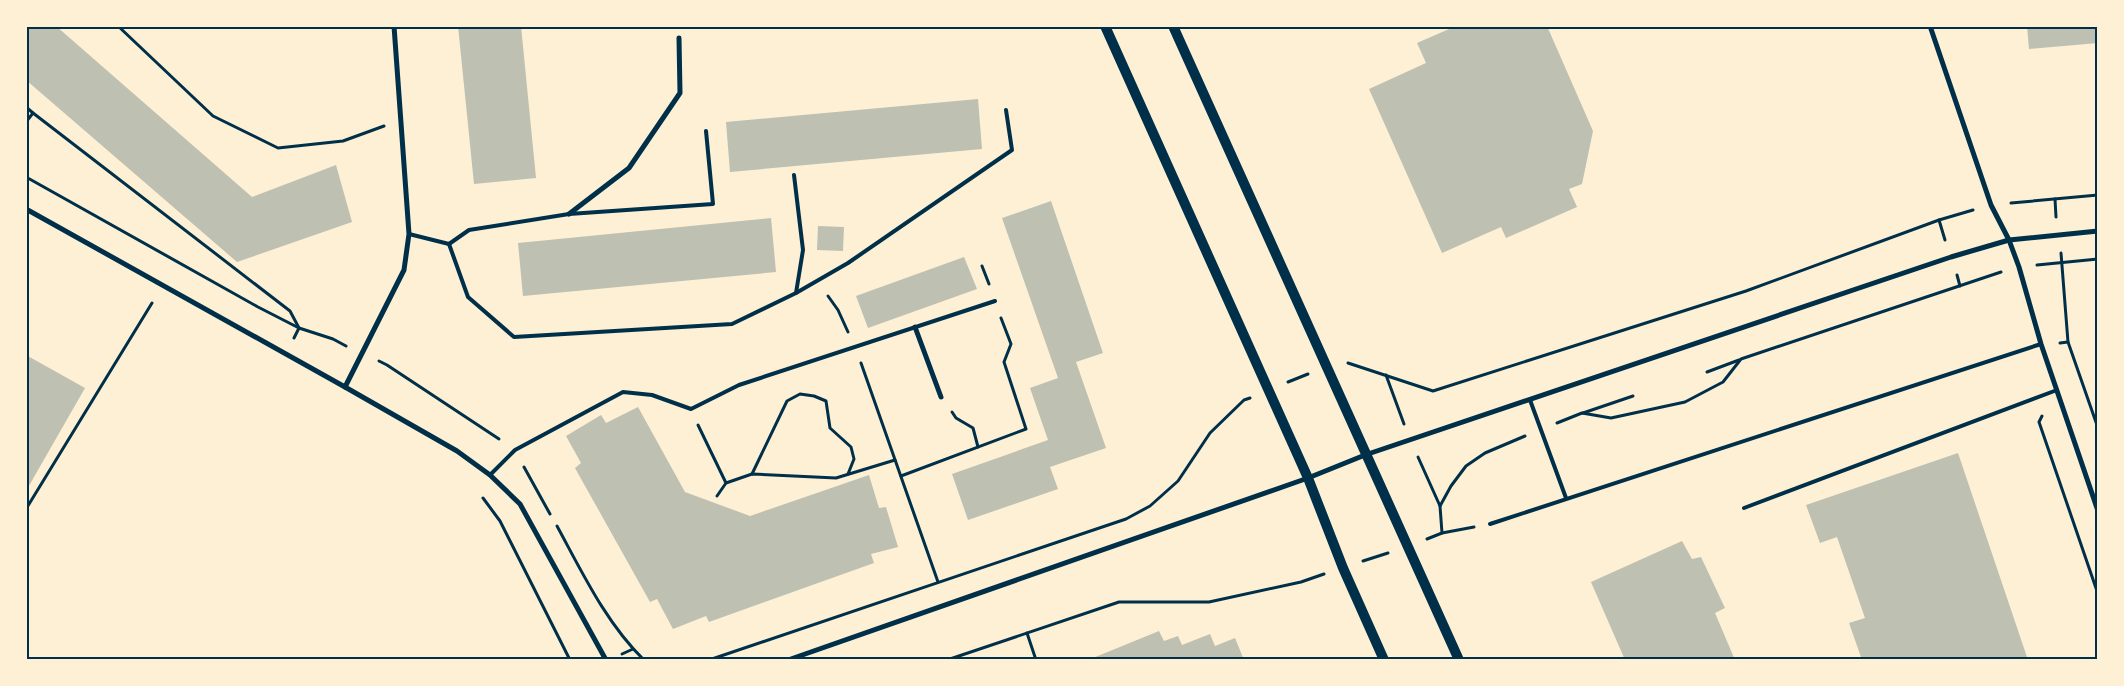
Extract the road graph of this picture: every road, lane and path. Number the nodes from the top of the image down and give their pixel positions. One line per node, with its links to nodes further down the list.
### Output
1 (118, 26): 11 (path)
2 (394, 26): 11 (street)
3 (1105, 26): 43 (main road)
4 (1173, 26): 40 (main road)
5 (1930, 26): 16 (street)
6 (679, 38): 18 (street)
7 (26, 107): 9 (path)
8 (1006, 110): 28 (lane)
9 (33, 114): 10 (path); 38 (path)
10 (26, 122)
11 (402, 123): 20 (street)
12 (706, 131): 18 (lane)
13 (794, 175): 29 (lane)
14 (2098, 195): 15 (path)
15 (2055, 199): 16 (path); 21 (path)
16 (1991, 205): 22 (street); 40 (path)
17 (26, 209): 38 (street)
18 (569, 214): 23 (lane)
19 (2098, 231): 21 (street)
20 (408, 234): 23 (lane); 42 (street)
21 (2058, 235): 22 (street); 25 (path)
22 (2009, 240): 27 (street); 47 (street)
23 (450, 244): 29 (lane)
24 (2098, 259): 25 (path)
25 (2062, 262): 27 (path); 35 (path)
26 (982, 266): 31 (path)
27 (2019, 267): 36 (street); 39 (path)
28 (818, 281): 29 (lane); 37 (path)
29 (796, 293)
30 (144, 299): 32 (path)
31 (995, 301): 34 (lane); 52 (path)
32 (152, 303): 33 (path); 65 (path)
33 (161, 308)
34 (916, 327): 37 (lane); 46 (street)
35 (2068, 342): 36 (path); 50 (path)
36 (2041, 344): 44 (street); 63 (lane)
37 (855, 347): 48 (lane); 54 (path)
38 (287, 354): 42 (street)
39 (1741, 359): 41 (path); 49 (path)
40 (1326, 367): 43 (path); 53 (main road)
41 (1707, 372)
42 (346, 387): 55 (street)
43 (1267, 390): 59 (main road); 71 (path)
44 (2058, 390): 64 (lane); 66 (street); 72 (path)
45 (1633, 396): 49 (path)
46 (941, 397): 52 (path)
47 (1530, 400): 51 (lane); 53 (street)
48 (690, 409): 55 (lane); 60 (path)
49 (1582, 413): 51 (path)
50 (2098, 428)
51 (1541, 430): 63 (lane); 68 (path)
52 (978, 447): 58 (path)
53 (1365, 455): 59 (street); 69 (main road)
54 (895, 460): 57 (path); 58 (path)
55 (490, 474): 77 (street)
56 (752, 474): 57 (path); 57 (path); 60 (path)
57 (848, 474)
58 (901, 476): 71 (path)
59 (1308, 478): 70 (main road); 80 (street)
60 (726, 482): 62 (path)
61 (479, 493): 76 (path)
62 (717, 496)
63 (1566, 498): 67 (lane)
64 (1744, 508)
65 (26, 509)
66 (2098, 511)
67 (1490, 524): 68 (path)
68 (1442, 533): 69 (path)
69 (1408, 546): 70 (path); 83 (main road)
70 (1343, 568): 73 (path); 82 (main road)
71 (938, 582): 79 (path)
72 (2098, 594)
73 (1027, 633): 75 (path); 81 (path)
74 (633, 649): 78 (path)
75 (949, 659)
76 (570, 660)
77 (606, 660)
78 (644, 660)
79 (709, 660)
80 (788, 660)
81 (1036, 660)
82 (1384, 660)
83 (1459, 660)

